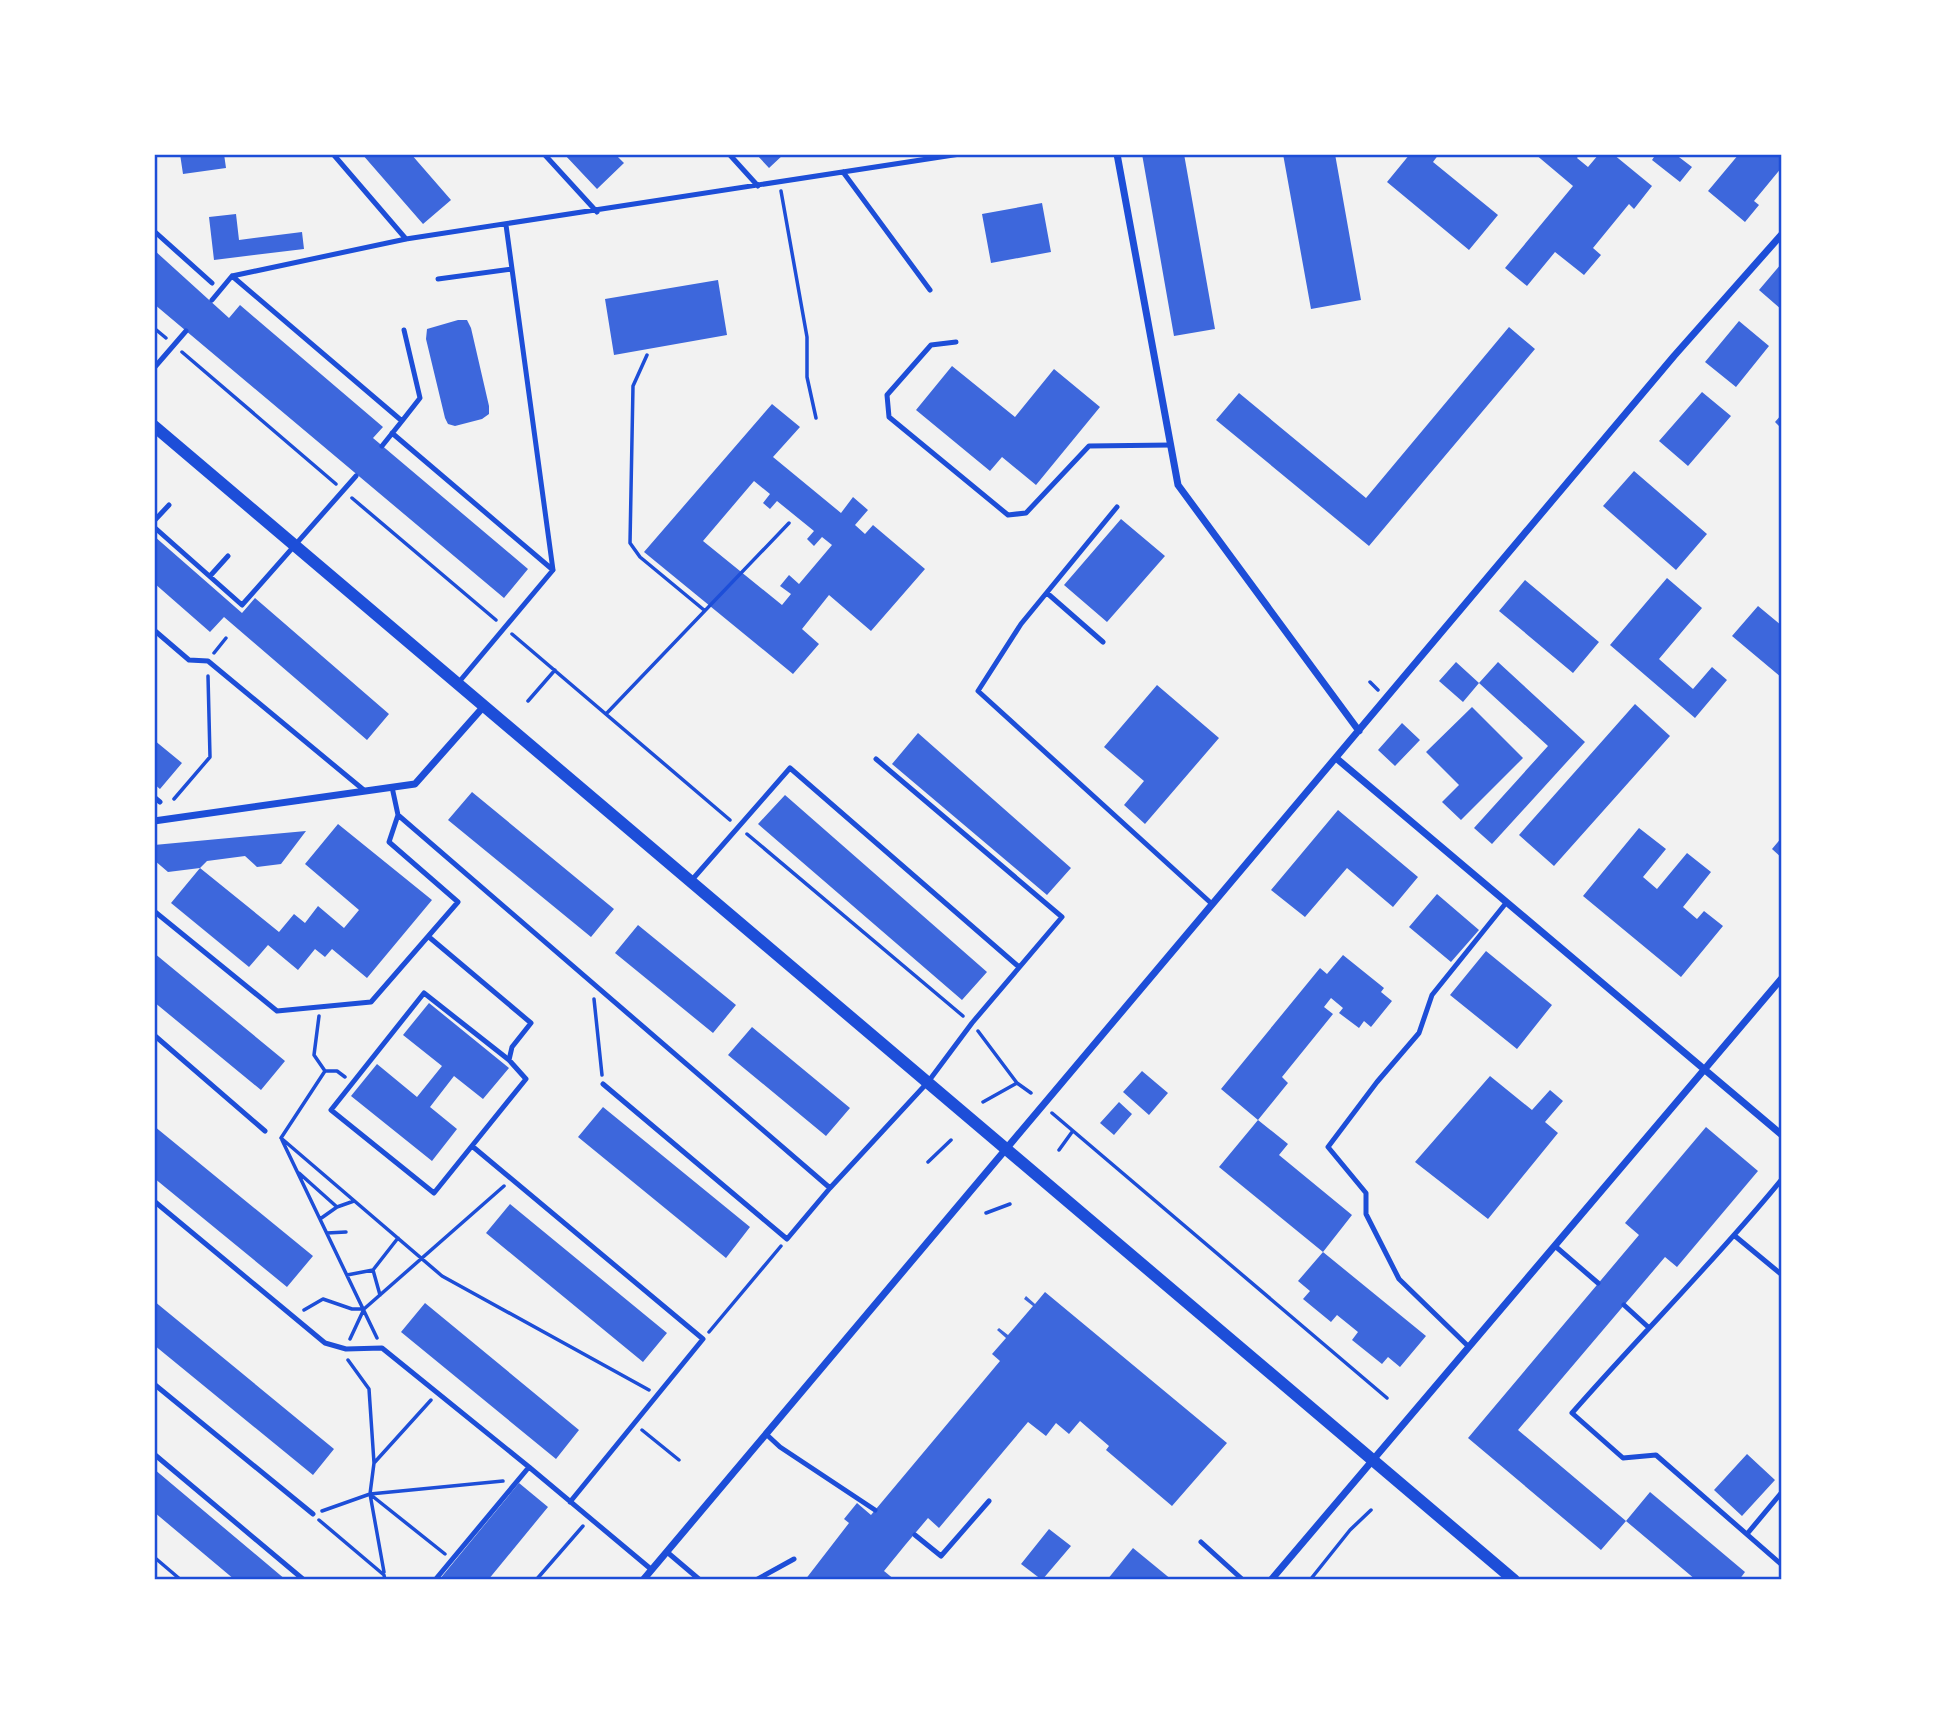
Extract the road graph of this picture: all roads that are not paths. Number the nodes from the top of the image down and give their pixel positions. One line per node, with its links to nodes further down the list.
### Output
1 (333, 154): 13 (lane)
2 (544, 154): 9 (lane)
3 (729, 154): 8 (lane)
4 (960, 154): 6 (lane)
5 (1116, 154): 27 (street)
6 (939, 156): 7 (lane)
7 (843, 172): 8 (lane); 18 (lane)
8 (758, 186): 9 (lane)
9 (597, 212): 10 (lane)
10 (506, 226): 13 (lane); 14 (lane)
11 (154, 231): 17 (lane)
12 (1782, 234): 43 (street)
13 (406, 239): 15 (lane)
14 (512, 269): 16 (lane); 36 (lane)
15 (232, 276): 19 (lane); 24 (lane)
16 (438, 279)
17 (212, 283)
18 (930, 290)
19 (212, 300)
20 (404, 330): 24 (lane)
21 (186, 331): 23 (lane)
22 (956, 342): 27 (lane)
23 (154, 368)
24 (402, 421): 26 (lane)
25 (154, 426): 34 (street)
26 (392, 433): 28 (lane); 36 (lane)
27 (1171, 445): 43 (street)
28 (382, 446)
29 (356, 476): 34 (lane)
30 (169, 505): 32 (lane)
31 (1117, 507): 38 (lane)
32 (154, 521)
33 (154, 527): 37 (lane)
34 (296, 545): 37 (lane); 41 (street)
35 (228, 556): 37 (lane)
36 (553, 570): 41 (lane)
37 (210, 576)
38 (1046, 593): 40 (lane); 54 (lane)
39 (154, 630): 47 (lane)
40 (1103, 642)
41 (458, 682): 42 (street)
42 (485, 705): 46 (street); 52 (street)
43 (1359, 731): 44 (street)
44 (1336, 758): 53 (street); 54 (street)
45 (876, 760): 57 (lane)
46 (392, 788): 47 (street); 50 (lane)
47 (365, 791): 51 (street)
48 (154, 797): 49 (lane)
49 (160, 802)
50 (398, 815): 56 (lane); 69 (lane)
51 (154, 821)
52 (691, 881): 57 (lane); 62 (street)
53 (1506, 902): 61 (street); 77 (lane)
54 (1212, 904): 67 (street)
55 (154, 911): 56 (lane)
56 (429, 937): 60 (lane)
57 (1019, 967): 62 (lane)
58 (1782, 978): 61 (street)
59 (154, 1035): 64 (lane)
60 (509, 1060): 66 (lane); 66 (lane)
61 (1704, 1070): 65 (street); 72 (street)
62 (928, 1082): 67 (street); 69 (lane)
63 (603, 1084): 69 (lane)
64 (265, 1130)
65 (1782, 1135)
66 (472, 1146): 85 (lane)
67 (1006, 1147): 79 (street); 81 (street)
68 (1782, 1178): 71 (lane)
69 (831, 1188)
70 (154, 1201): 82 (lane)
71 (1735, 1236): 73 (lane); 76 (lane)
72 (1555, 1246): 74 (lane); 77 (street)
73 (1782, 1275)
74 (1598, 1283)
75 (1624, 1305): 76 (lane)
76 (1647, 1326): 89 (lane)
77 (1469, 1347): 81 (street)
78 (154, 1384): 87 (lane)
79 (766, 1434): 86 (lane); 91 (street)
80 (154, 1454): 95 (lane)
81 (1373, 1459): 101 (street); 102 (street)
82 (528, 1467): 85 (lane); 96 (lane)
83 (1782, 1492): 89 (lane)
84 (989, 1501): 88 (lane)
85 (570, 1502): 94 (lane)
86 (875, 1510)
87 (313, 1514)
88 (915, 1535)
89 (1747, 1535): 93 (lane)
90 (1201, 1542): 100 (lane)
91 (667, 1552): 94 (street); 98 (lane)
92 (794, 1559): 99 (lane)
93 (1782, 1565)
94 (652, 1570): 97 (street)
95 (304, 1580)
96 (435, 1580)
97 (643, 1580)
98 (700, 1580)
99 (756, 1580)
100 (1243, 1580)
101 (1270, 1580)
102 (1514, 1580)

